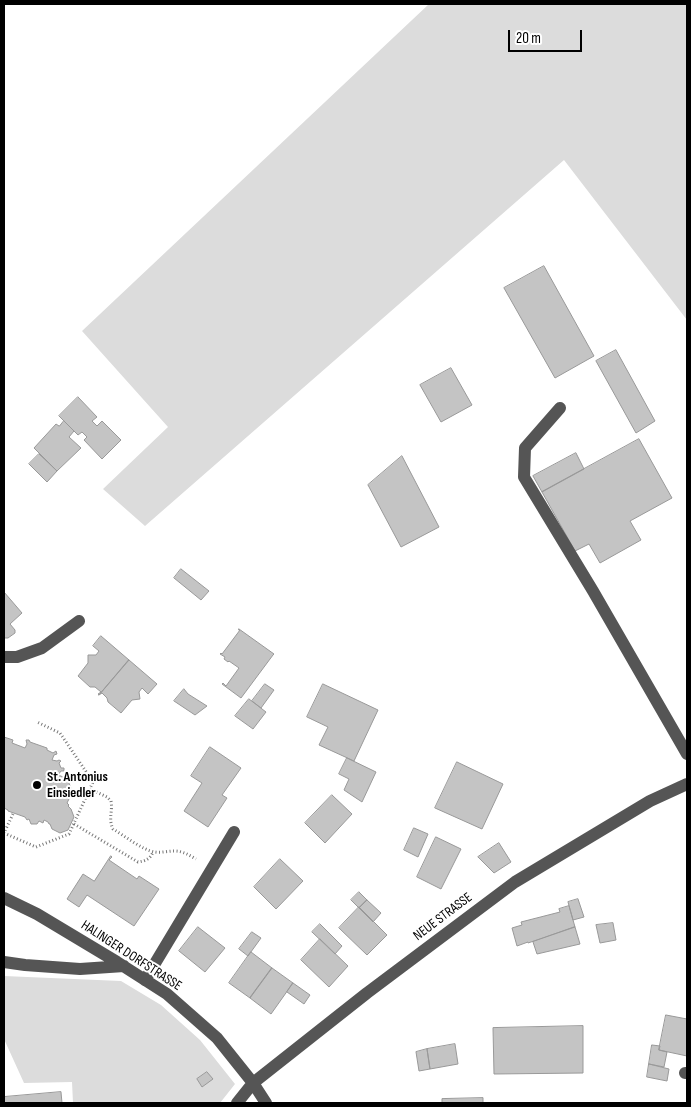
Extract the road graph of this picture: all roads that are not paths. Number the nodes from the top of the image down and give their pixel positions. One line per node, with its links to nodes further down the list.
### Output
1 (560, 408): 4 (street)
2 (79, 622): 3 (street)
3 (4, 657)
4 (687, 754)
5 (687, 784): 11 (street, NEUE STRASSE)
6 (234, 832): 10 (street)
7 (4, 898): 9 (street, HALINGER DORFSTRASSE)
8 (4, 962): 9 (street)
9 (124, 966): 10 (street, HALINGER DORFSTRASSE)
10 (145, 980): 11 (street, HALINGER DORFSTRASSE)
11 (253, 1083): 12 (street, NEUE STRASSE); 13 (street, HALINGER DORFSTRASSE)
12 (237, 1103)
13 (266, 1103)

